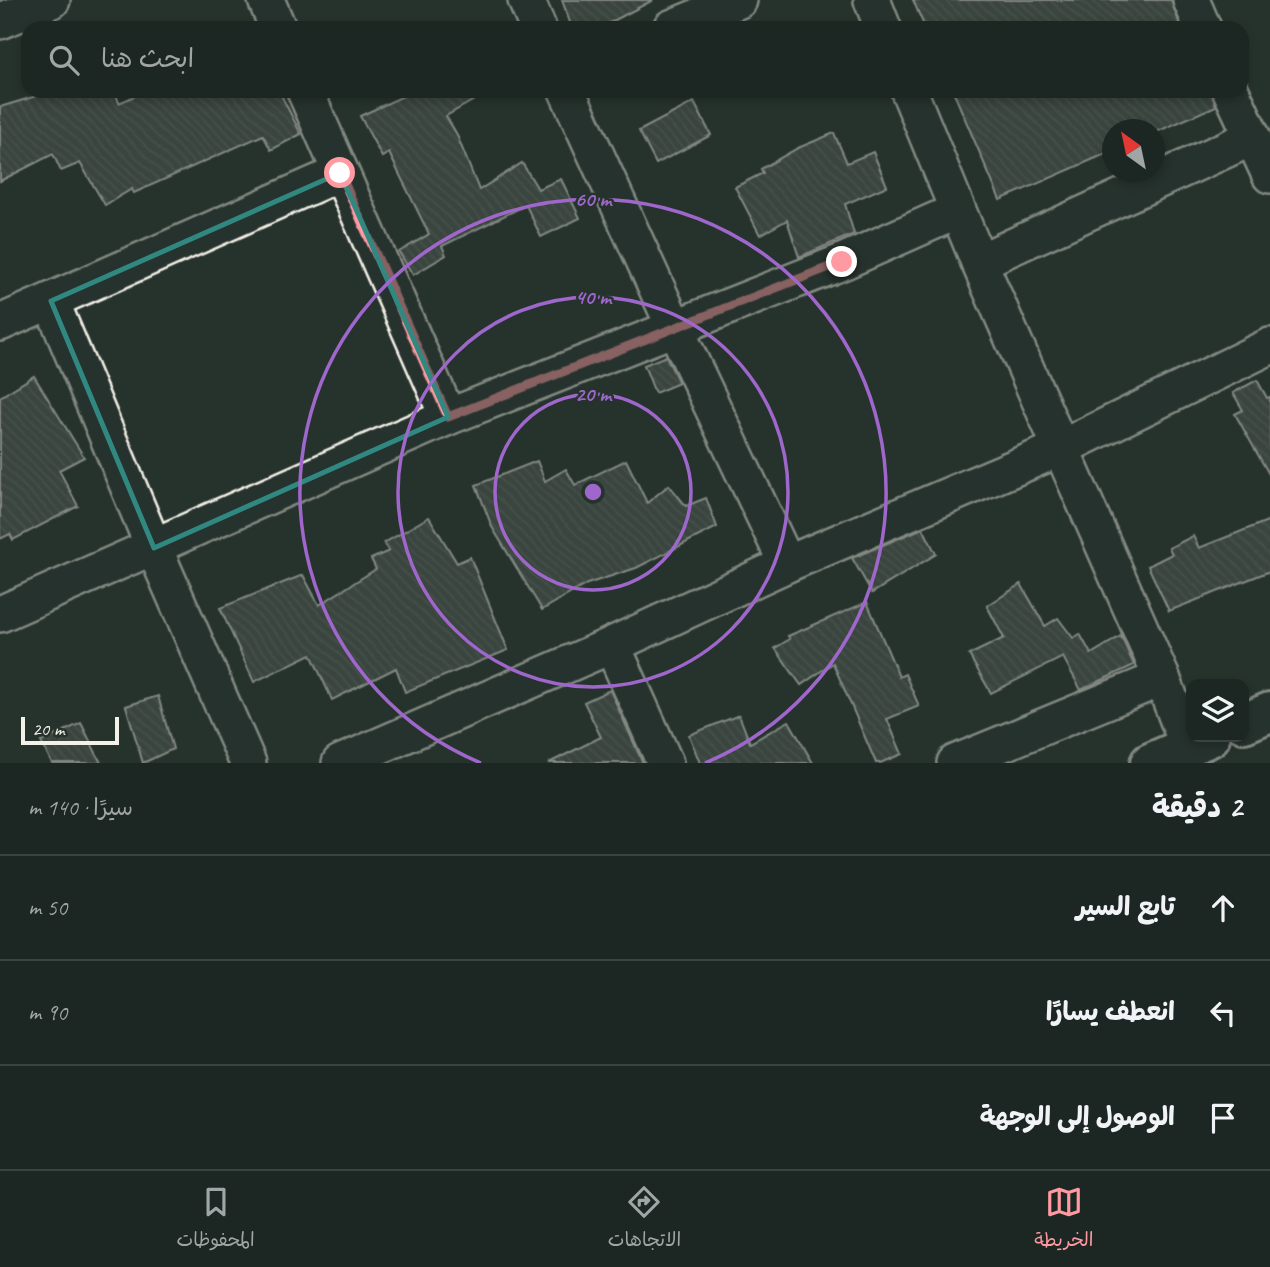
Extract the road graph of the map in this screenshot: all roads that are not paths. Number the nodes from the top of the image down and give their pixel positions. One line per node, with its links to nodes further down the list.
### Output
1 (51, 0): 7 (street)
2 (267, 0): 8 (street)
3 (526, 0): 9 (street)
4 (739, 0): 10 (street)
5 (872, 0): 11 (street)
6 (1191, 0): 12 (street)
7 (0, 21)
8 (275, 21)
9 (535, 21)
10 (688, 21)
11 (880, 21)
12 (1200, 21)
13 (308, 98): 18 (street)
14 (570, 98): 24 (street)
15 (912, 98): 20 (street)
16 (1234, 98): 17 (street)
17 (1251, 138): 19 (street); 21 (street)
18 (340, 173): 22 (street); 26 (street)
19 (1270, 175)
20 (957, 211): 21 (street); 24 (street)
21 (979, 262): 27 (street)
22 (51, 301): 23 (street); 28 (street)
23 (0, 323)
24 (674, 326): 26 (street); 29 (street)
25 (1270, 345): 27 (street)
26 (448, 417): 28 (street)
27 (1061, 448): 29 (street); 32 (street)
28 (153, 548): 30 (street); 37 (street)
29 (787, 564): 31 (street)
30 (0, 614)
31 (612, 645): 38 (street); 39 (street)
32 (1162, 678): 34 (street); 40 (street)
33 (1270, 712): 35 (street)
34 (1186, 719)
35 (1249, 721)
36 (1197, 742): 41 (street)
37 (248, 763)
38 (340, 763)
39 (665, 763)
40 (955, 763)
41 (1150, 763)

